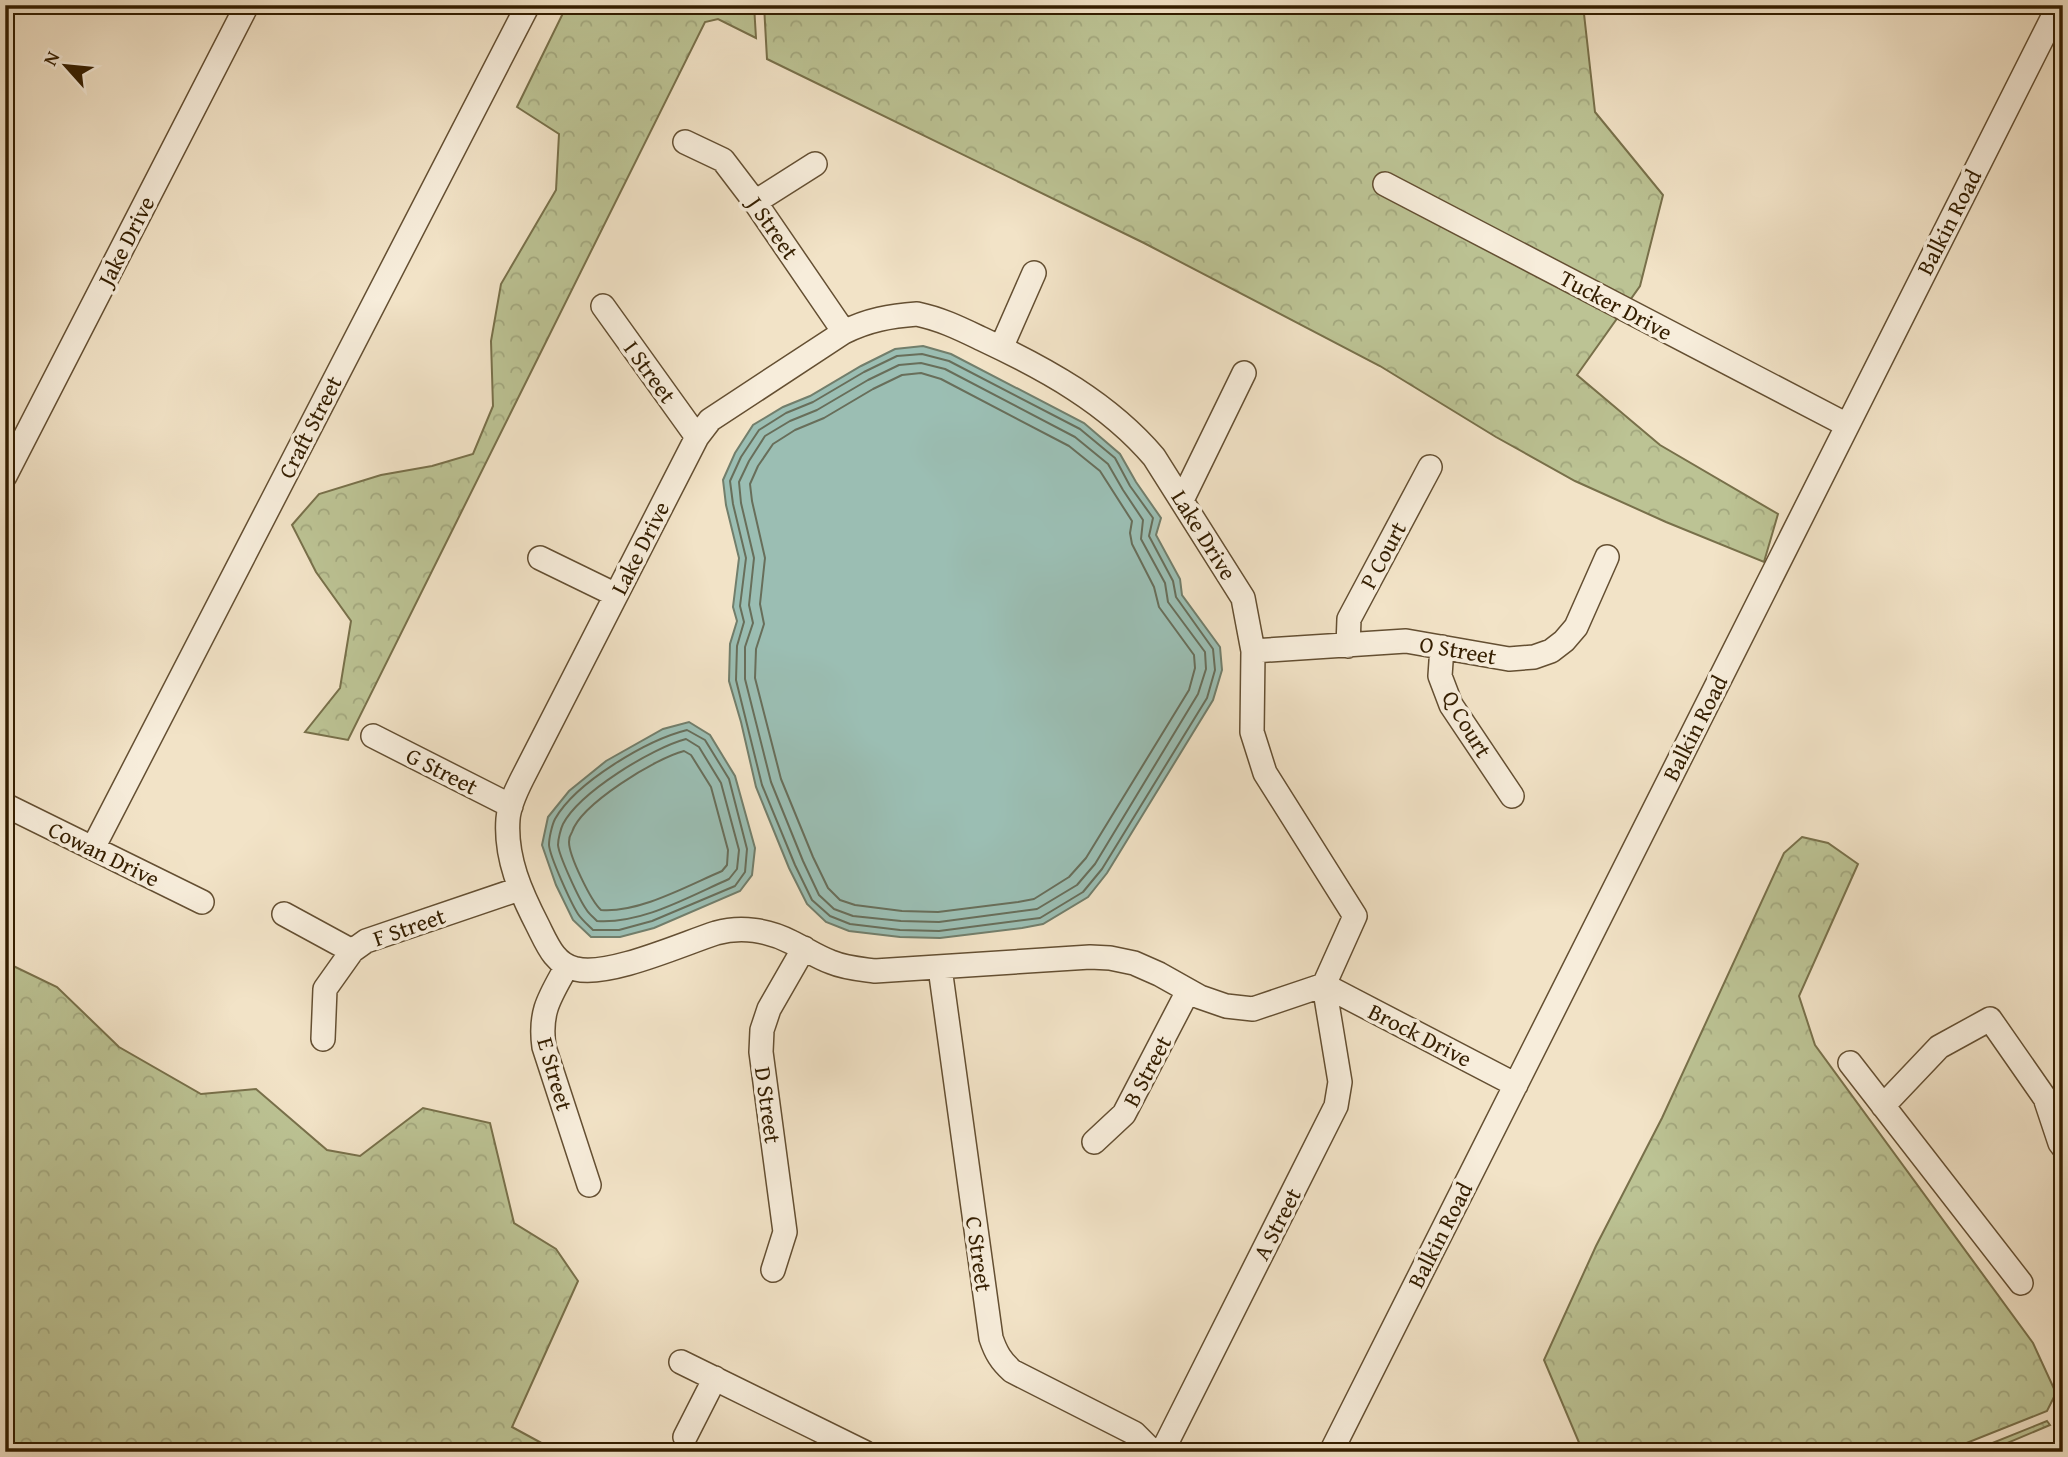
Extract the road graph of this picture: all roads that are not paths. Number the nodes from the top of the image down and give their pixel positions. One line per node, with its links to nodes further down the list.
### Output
1 (247, 5): 16 (street, Jake Drive)
2 (528, 5): 28 (street, Craft Street)
3 (2057, 18): 13 (street, Balkin Road)
4 (685, 142): 7 (street, J Street)
5 (815, 164): 7 (street)
6 (1385, 184): 13 (street, Tucker Drive)
7 (755, 202): 10 (street, J Street)
8 (1034, 273): 11 (street)
9 (603, 306): 14 (street, I Street)
10 (844, 331): 11 (street, Lake Drive); 14 (street, Lake Drive)
11 (1001, 348): 17 (street, Lake Drive)
12 (1244, 373): 17 (street)
13 (1847, 425): 40 (street, Balkin Road)
14 (697, 437): 20 (street, Lake Drive)
15 (1430, 467): 21 (street, P Court)
16 (5, 477)
17 (1182, 500): 23 (street, Lake Drive)
18 (540, 558): 20 (street)
19 (1607, 558): 22 (street, O Street)
20 (616, 595): 27 (street, Lake Drive)
21 (1348, 646): 22 (street, O Street); 23 (street, O Street)
22 (1442, 647): 25 (street, Q Court)
23 (1253, 651): 36 (street, Lake Drive)
24 (373, 736): 27 (street, G Street)
25 (1512, 796)
26 (5, 805): 28 (street, Cowan Drive)
27 (511, 806): 29 (street, Lake Drive)
28 (93, 848): 30 (street, Cowan Drive)
29 (519, 889): 33 (street, F Street); 34 (street, Lake Drive)
30 (202, 902)
31 (284, 914): 33 (street)
32 (804, 948): 34 (street); 35 (street); 45 (street, D Street)
33 (352, 951): 38 (street, F Street)
34 (567, 966): 44 (street, E Street)
35 (940, 968): 37 (street); 51 (street, C Street)
36 (1324, 985): 37 (street); 40 (street, Brock Drive); 52 (street, A Street)
37 (1188, 991): 42 (street, B Street)
38 (323, 1039)
39 (1850, 1063): 41 (street)
40 (1516, 1085): 53 (street, Balkin Road)
41 (1883, 1106): 43 (street); 46 (street)
42 (1094, 1142)
43 (2063, 1147)
44 (589, 1185)
45 (773, 1270)
46 (2021, 1283)
47 (681, 1362): 48 (street)
48 (715, 1378): 49 (street); 50 (street)
49 (685, 1437)
50 (864, 1452)
51 (1153, 1452)
52 (1162, 1452)
53 (1331, 1452)

